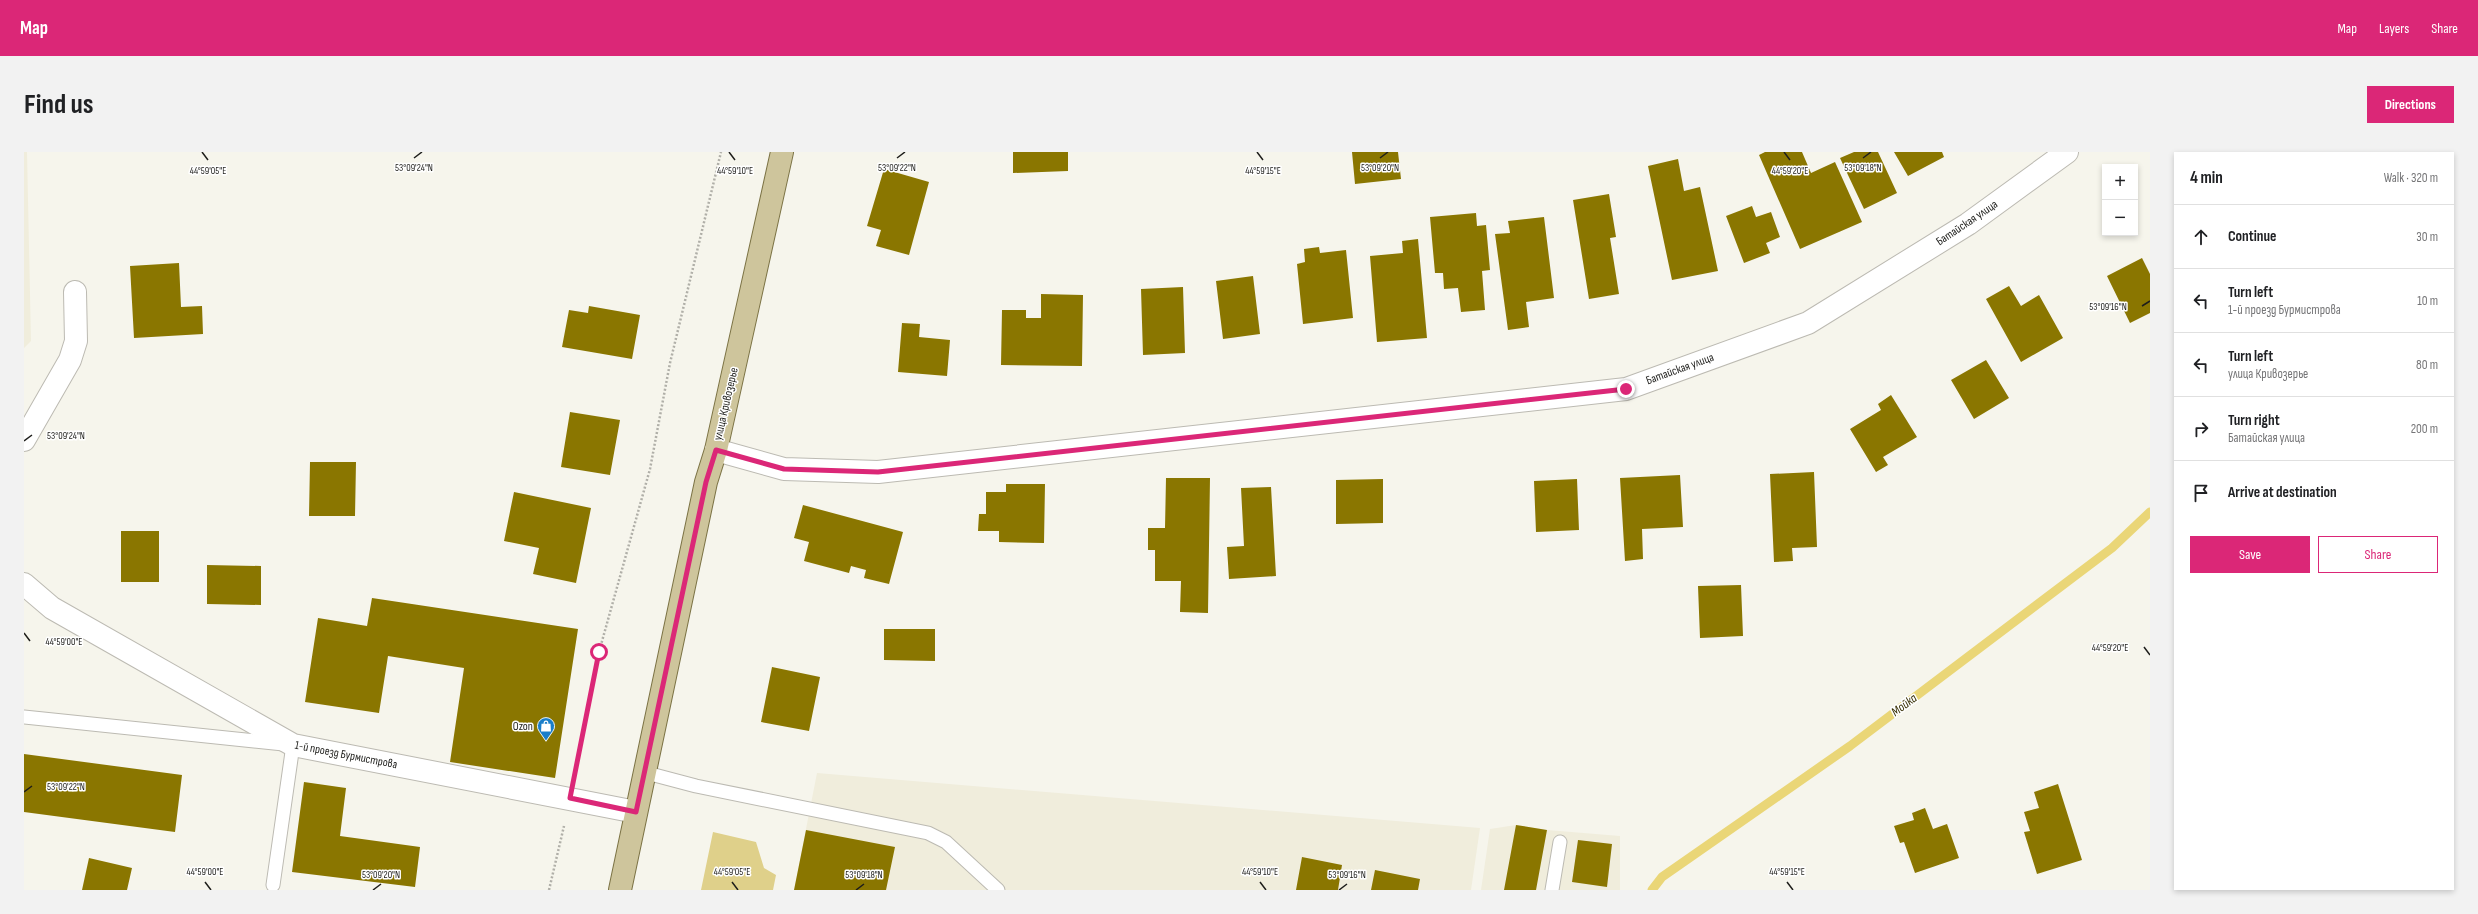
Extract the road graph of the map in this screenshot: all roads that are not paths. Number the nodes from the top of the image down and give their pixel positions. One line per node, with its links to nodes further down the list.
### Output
1 (782, 152): 5 (main road, улица Кривозерье)
2 (2067, 152): 5 (street, Батайская улица)
3 (76, 292): 4 (street)
4 (24, 440)
5 (716, 450): 9 (main road, улица Кривозерье)
6 (24, 584): 8 (street, 1-й проезд Бурмистрова)
7 (24, 717): 8 (lane)
8 (293, 745): 10 (street, 1-й проезд Бурмистрова); 12 (lane)
9 (643, 772): 10 (main road, улица Кривозерье); 14 (lane)
10 (636, 812): 13 (main road, улица Кривозерье)
11 (1560, 842): 15 (lane)
12 (274, 885)
13 (620, 890)
14 (998, 890)
15 (1552, 890)

